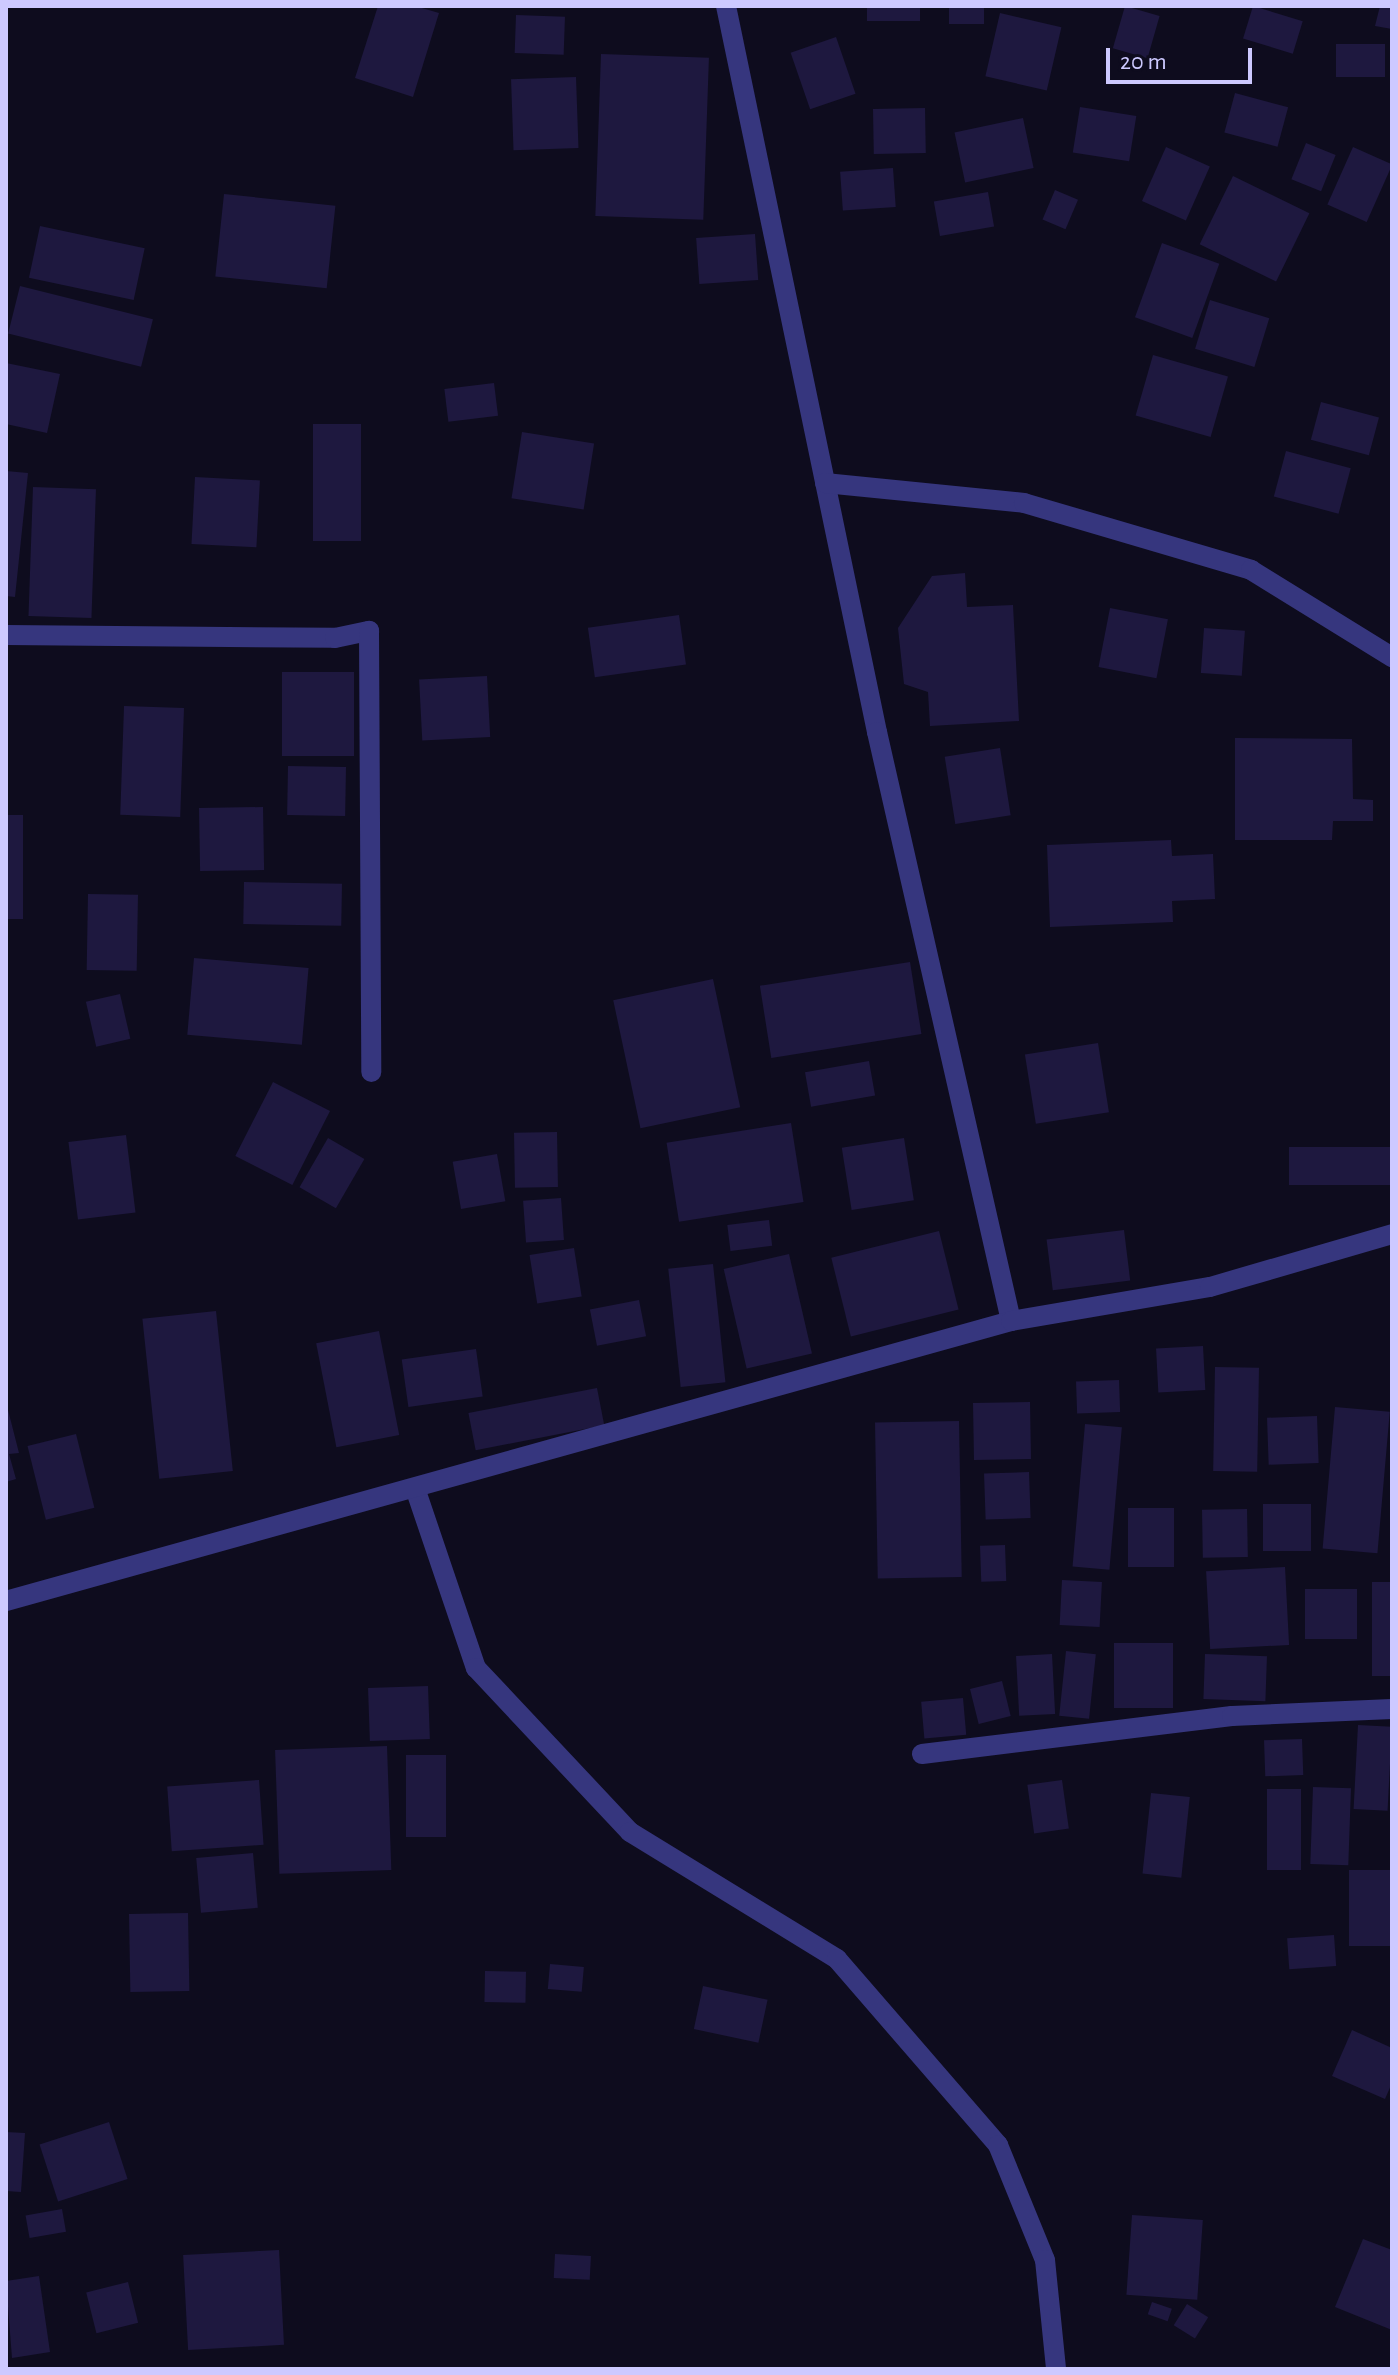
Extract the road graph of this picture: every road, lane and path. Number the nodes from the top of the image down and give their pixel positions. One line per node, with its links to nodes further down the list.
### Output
1 (726, 6): 2 (street)
2 (825, 483): 4 (street); 7 (street)
3 (6, 635): 5 (street)
4 (1392, 657)
5 (371, 1072)
6 (1392, 1234): 7 (street)
7 (1011, 1321): 8 (street)
8 (415, 1488): 9 (street); 12 (street)
9 (6, 1601)
10 (1392, 1709): 11 (street)
11 (922, 1754)
12 (1056, 2369)

